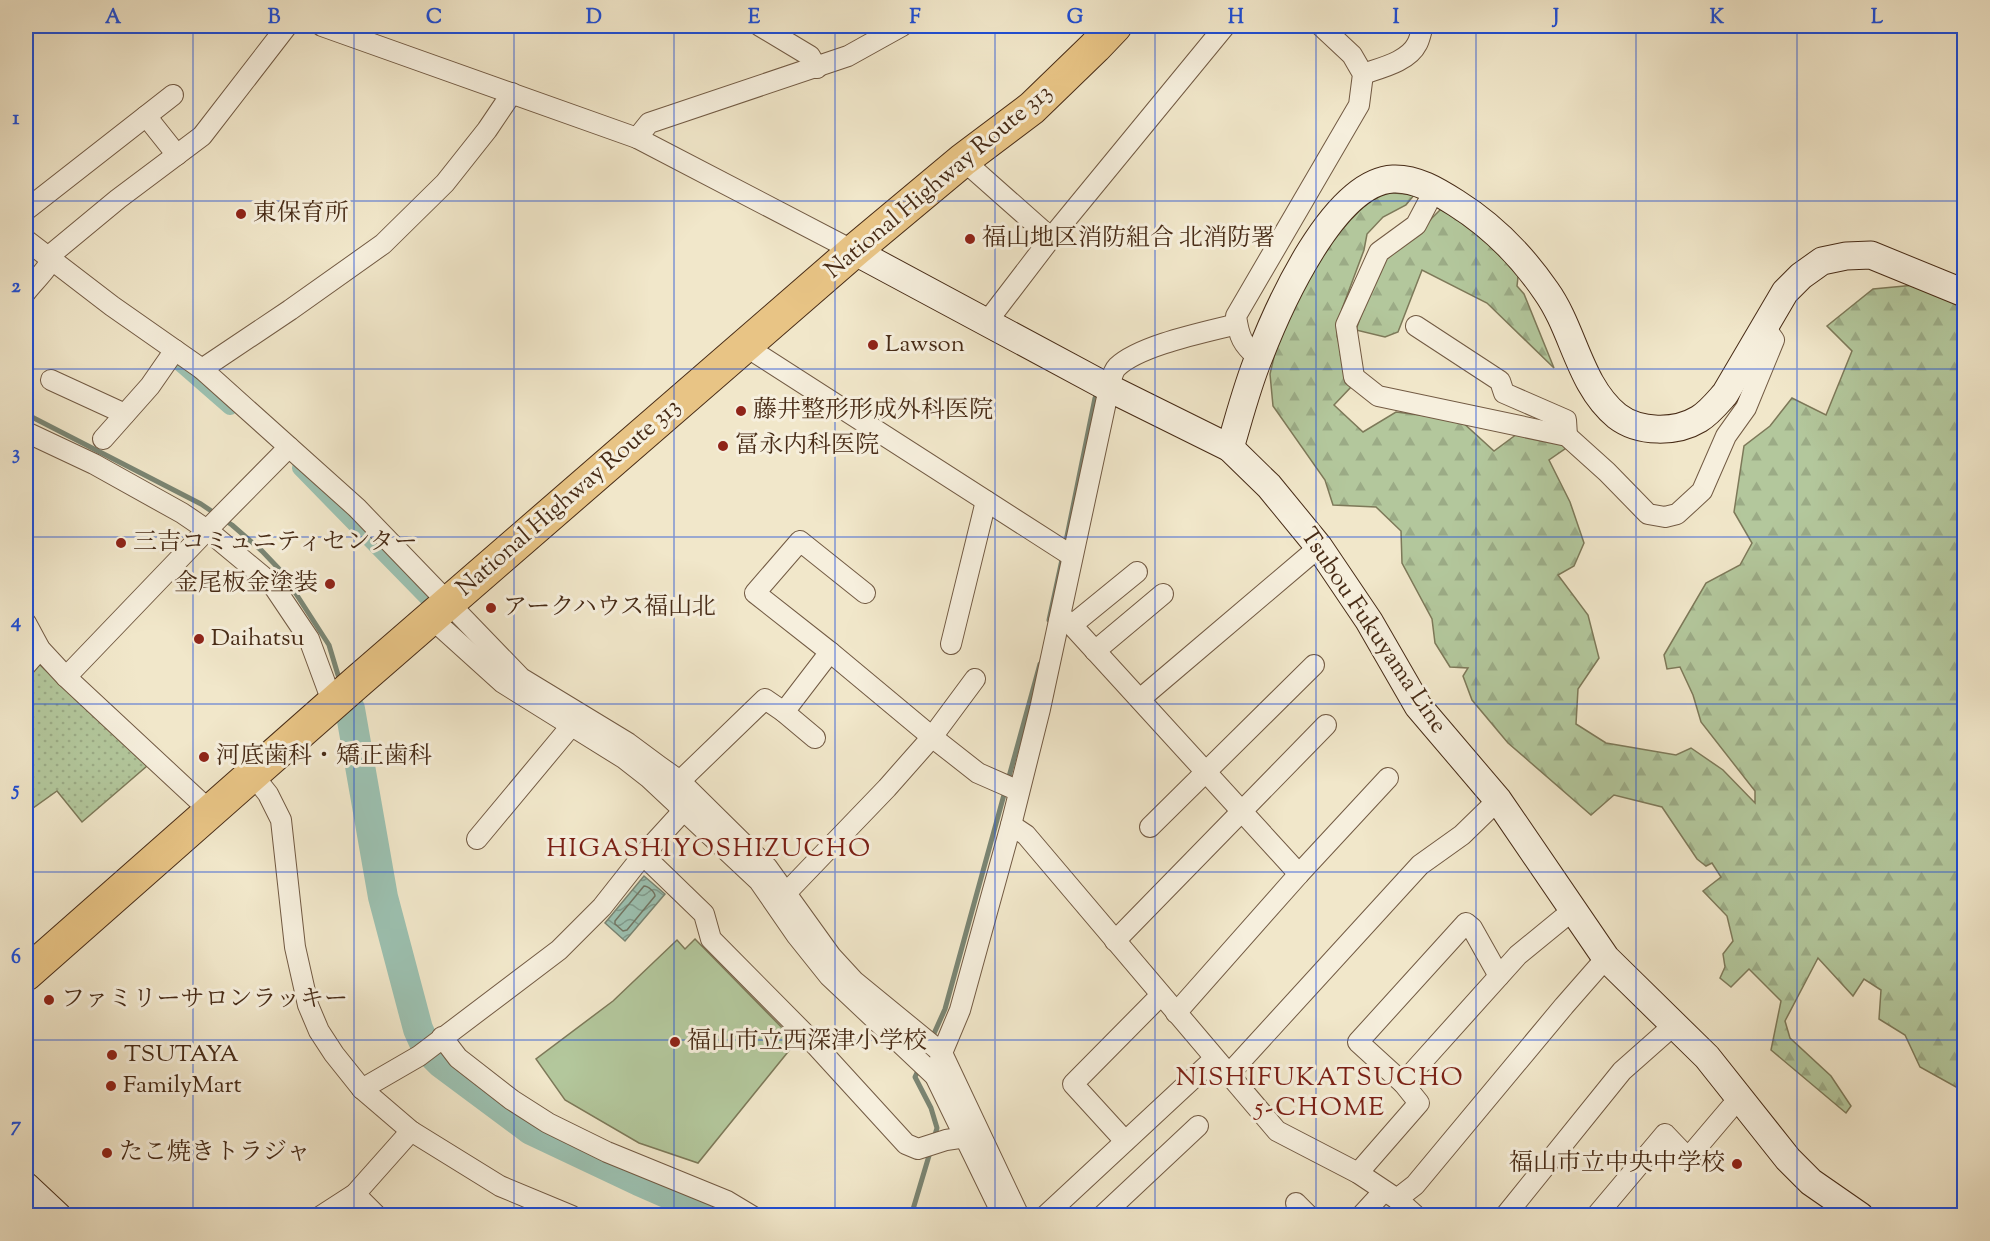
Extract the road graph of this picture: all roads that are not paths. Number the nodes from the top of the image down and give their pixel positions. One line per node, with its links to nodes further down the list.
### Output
1 (287, 26): 15 (street)
2 (322, 26): 11 (street)
3 (760, 26): 9 (street)
4 (902, 26): 9 (street)
5 (1115, 26): 16 (highway, National Highway Route 313)
6 (1225, 26): 19 (street)
7 (1321, 26): 10 (street)
8 (1423, 26): 10 (street)
9 (817, 68): 14 (street)
10 (1363, 74): 26 (street)
11 (512, 93): 14 (street); 32 (street)
12 (173, 95): 13 (street)
13 (146, 116): 15 (street); 18 (street)
14 (637, 138): 21 (street)
15 (177, 155): 22 (street)
16 (963, 160): 19 (street); 21 (highway, National Highway Route 313)
17 (1434, 191): 28 (main road); 31 (main road); 37 (street)
18 (26, 210)
19 (1051, 238): 25 (street)
20 (26, 240): 22 (street)
21 (854, 251): 25 (main road, Tsubou Fukuyama Line); 29 (highway, National Highway Route 313)
22 (52, 261): 23 (street); 30 (street)
23 (26, 292)
24 (1965, 293): 28 (main road)
25 (986, 323): 34 (main road, Tsubou Fukuyama Line)
26 (1237, 324): 31 (street); 34 (street)
27 (1416, 326): 37 (street)
28 (1765, 327): 37 (street)
29 (745, 346): 41 (street); 48 (highway, National Highway Route 313)
30 (171, 356): 32 (street); 35 (street)
31 (1258, 358): 40 (main road)
32 (201, 369): 39 (street)
33 (51, 380): 35 (street)
34 (1109, 388): 40 (main road, Tsubou Fukuyama Line); 44 (street)
35 (125, 414): 38 (street)
36 (26, 432): 42 (street)
37 (1567, 436)
38 (103, 439)
39 (289, 447): 42 (street); 48 (street)
40 (1230, 448): 43 (main road, Tsubou Fukuyama Line)
41 (986, 501): 44 (street); 51 (street)
42 (209, 527): 57 (street); 60 (street)
43 (1319, 547): 59 (street); 71 (main road, Tsubou Fukuyama Line)
44 (1067, 553): 50 (street)
45 (1137, 572): 50 (street)
46 (865, 593): 54 (street)
47 (1163, 594): 53 (street)
48 (440, 610): 60 (highway, National Highway Route 313); 62 (street); 69 (street)
49 (26, 623): 52 (street)
50 (1065, 623): 53 (street); 70 (street)
51 (951, 644)
52 (40, 649): 55 (street); 57 (street)
53 (1095, 651): 59 (street)
54 (830, 652): 61 (street); 65 (street)
55 (26, 665)
56 (1314, 665): 66 (street)
57 (66, 677): 74 (street)
58 (975, 679): 65 (street)
59 (1140, 699): 66 (street)
60 (333, 704): 67 (highway, National Highway Route 313)
61 (784, 712): 64 (street); 69 (street)
62 (572, 725): 72 (street); 77 (street)
63 (1326, 725): 73 (street)
64 (815, 738)
65 (932, 738): 70 (street); 80 (street)
66 (1205, 771): 73 (street); 76 (street)
67 (252, 774): 74 (highway, National Highway Route 313); 95 (street)
68 (1388, 778): 79 (street)
69 (680, 781): 80 (street)
70 (1011, 788): 75 (street)
71 (1498, 800): 81 (main road, Tsubou Fukuyama Line); 93 (street)
72 (684, 810): 78 (street); 92 (street)
73 (1241, 811): 79 (street); 82 (street)
74 (211, 812): 84 (highway, National Highway Route 313)
75 (1011, 825): 82 (street); 90 (street)
76 (1150, 827)
77 (477, 839)
78 (643, 855): 89 (street); 99 (street)
79 (1299, 874): 87 (street)
80 (787, 892): 90 (street)
81 (1573, 910): 83 (main road, Tsubou Fukuyama Line); 85 (street)
82 (1115, 941): 86 (street)
83 (1606, 958): 88 (main road, Tsubou Fukuyama Line); 104 (street)
84 (26, 974)
85 (1499, 976): 94 (street); 94 (street)
86 (1161, 995): 87 (street); 100 (street)
87 (1176, 1013): 91 (street)
88 (1674, 1024): 96 (main road, Tsubou Fukuyama Line); 116 (street)
89 (438, 1040): 95 (street); 109 (street)
90 (934, 1047): 92 (street); 111 (street)
91 (1214, 1059): 93 (street); 100 (street)
92 (926, 1068): 99 (street)
93 (1228, 1075): 101 (street)
94 (1403, 1083): 101 (street)
95 (362, 1089): 98 (street)
96 (1739, 1098): 117 (street); 118 (main road, Tsubou Fukuyama Line)
97 (1198, 1126): 113 (street)
98 (411, 1131): 103 (street); 108 (street)
99 (956, 1139): 110 (street)
100 (1125, 1141): 112 (street)
101 (1358, 1173): 104 (street)
102 (26, 1186): 105 (main road)
103 (355, 1194): 106 (street); 107 (street)
104 (1390, 1195): 114 (street); 115 (street)
105 (58, 1215)
106 (321, 1215)
107 (376, 1215)
108 (572, 1215)
109 (752, 1215)
110 (1003, 1215)
111 (1019, 1215)
112 (1045, 1215)
113 (1102, 1215)
114 (1360, 1215)
115 (1416, 1215)
116 (1504, 1215)
117 (1596, 1215)
118 (1860, 1215)

